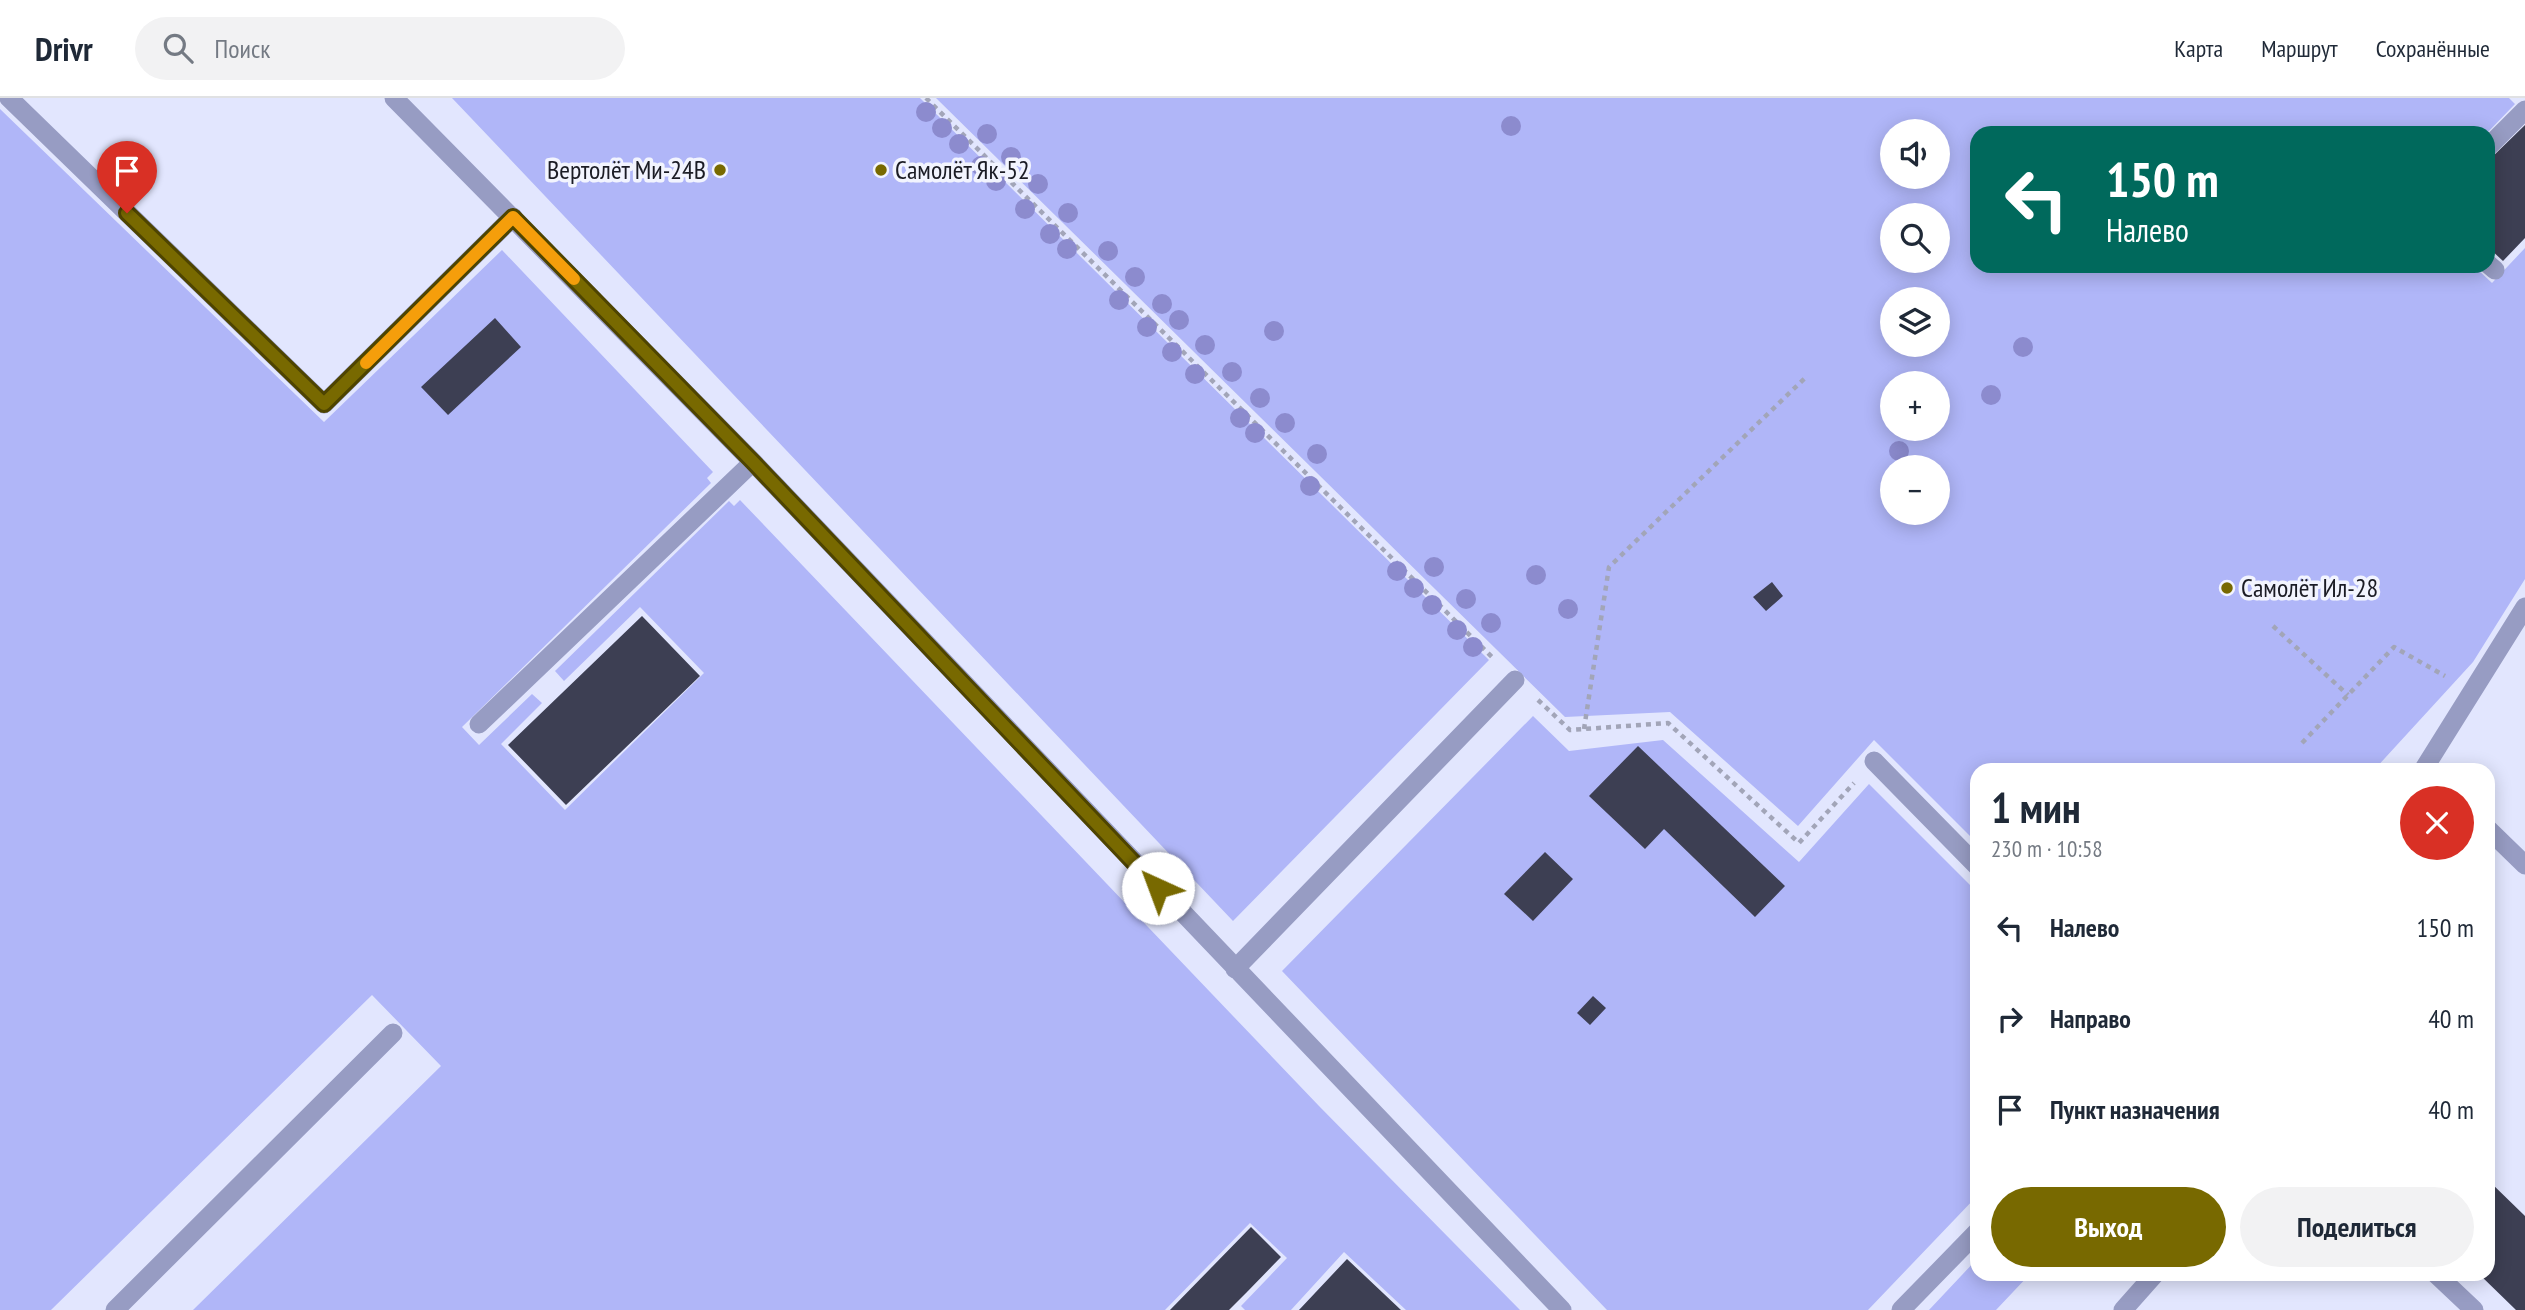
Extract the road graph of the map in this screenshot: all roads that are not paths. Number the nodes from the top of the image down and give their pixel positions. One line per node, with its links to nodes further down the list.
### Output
1 (9, 98): 5 (lane)
2 (394, 98): 5 (lane)
3 (2525, 110): 4 (lane)
4 (2495, 140)
5 (513, 217): 6 (lane)
6 (753, 462): 9 (lane); 15 (lane)
7 (2525, 607): 11 (lane)
8 (1515, 680): 15 (lane)
9 (479, 724)
10 (1874, 761): 13 (lane)
11 (2429, 763)
12 (2495, 836): 14 (lane)
13 (1970, 858)
14 (2525, 865)
15 (1235, 969): 21 (lane)
16 (393, 1034): 20 (lane)
17 (1970, 1239): 22 (lane)
18 (2149, 1281): 23 (lane)
19 (2443, 1281): 24 (lane)
20 (115, 1310)
21 (1562, 1310)
22 (1901, 1310)
23 (2123, 1310)
24 (2474, 1310)

